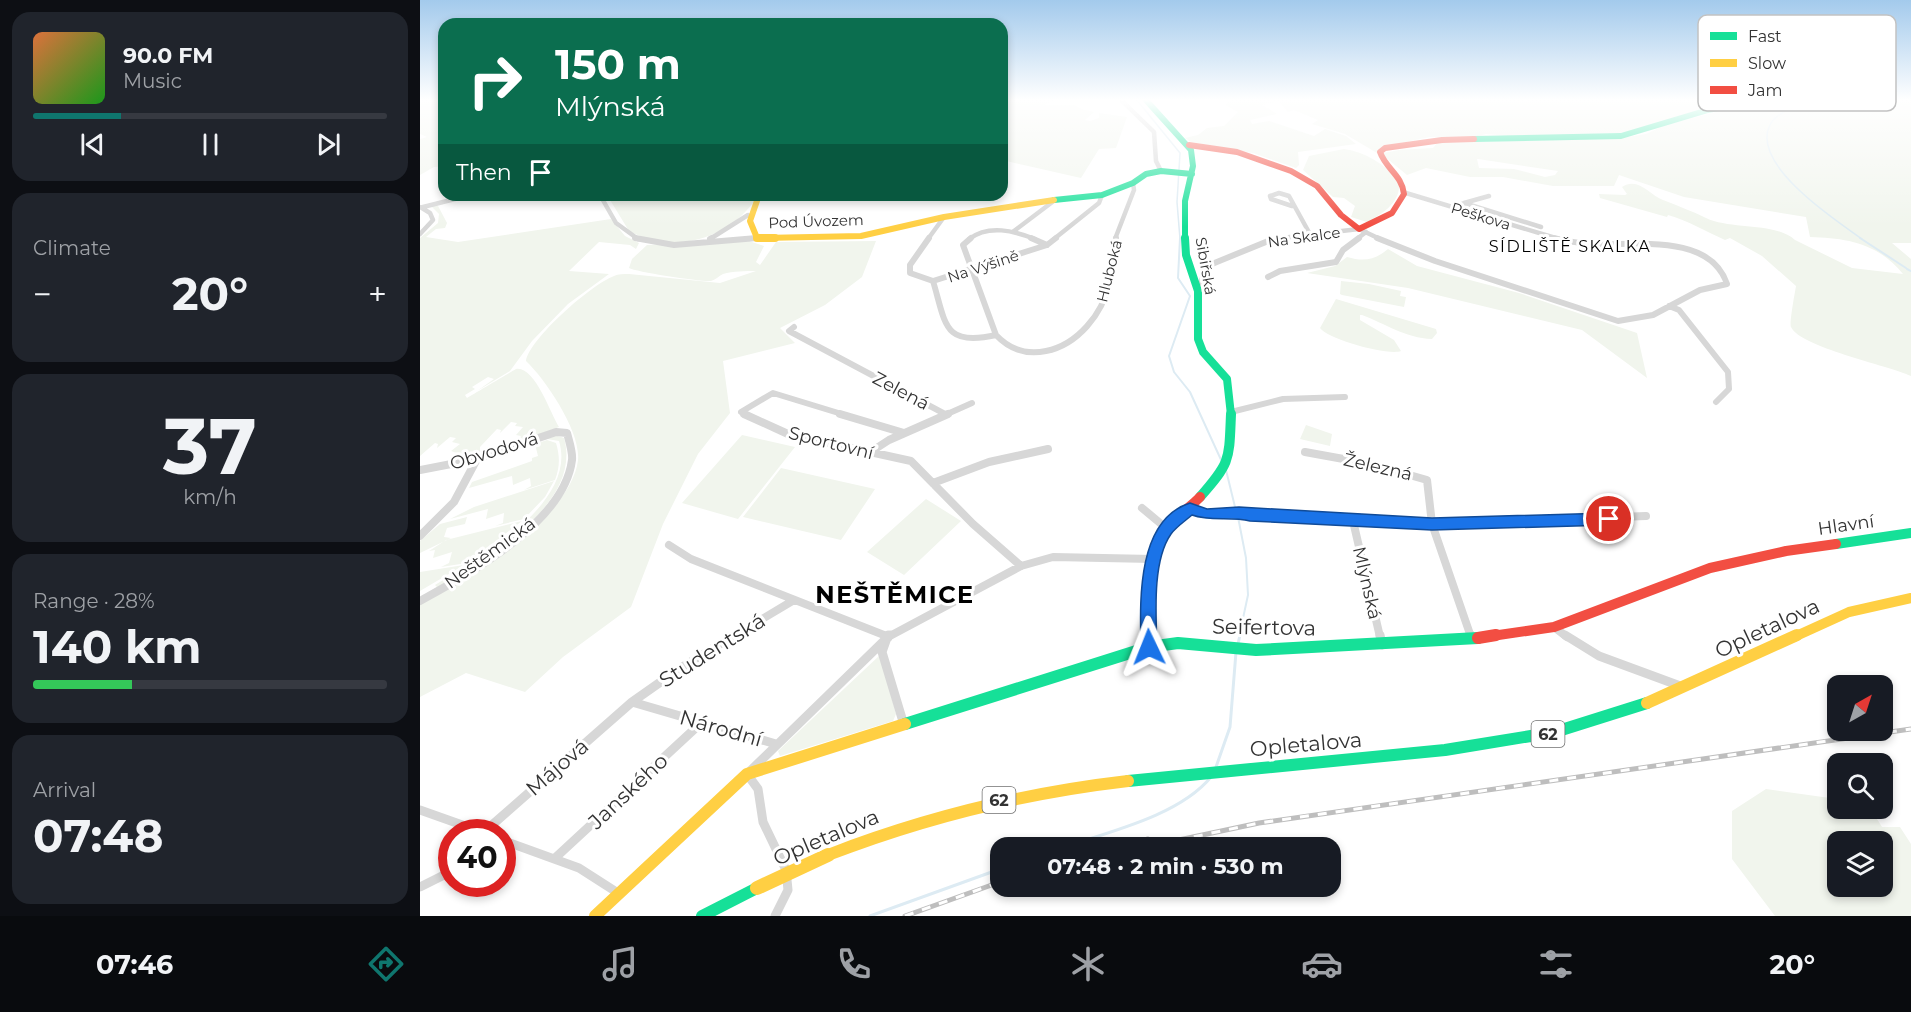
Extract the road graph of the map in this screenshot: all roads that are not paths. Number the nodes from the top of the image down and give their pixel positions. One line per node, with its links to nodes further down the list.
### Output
1 (1155, 142): 5 (street)
2 (1186, 142): 4 (street)
3 (1430, 142): 8 (street)
4 (1189, 145): 6 (street, Sibiřská); 22 (street)
5 (1161, 171): 6 (street, Pod Úvozem); 7 (street, Pod Úvozem)
6 (1182, 173): 32 (street, Sibiřská)
7 (1134, 183): 9 (street, Pod Úvozem); 35 (street, Hluboká)
8 (1406, 193): 18 (street, Peškova); 22 (street)
9 (1102, 195): 11 (street, Pod Úvozem); 28 (street, Na Výšině)
10 (1489, 196): 15 (street)
11 (1055, 200): 20 (street, Pod Úvozem); 23 (street)
12 (449, 201): 17 (street)
13 (604, 201): 27 (street)
14 (756, 201): 19 (street)
15 (1464, 203): 18 (street); 21 (street)
16 (1292, 206): 25 (street)
17 (421, 207): 24 (street)
18 (1453, 207): 33 (street, Peškova)
19 (748, 215): 26 (street); 27 (street)
20 (944, 217): 26 (street, Pod Úvozem); 31 (street, Na Výšině)
21 (1541, 227)
22 (1362, 230): 25 (street, Na Skalce); 30 (street, Na Skalce); 33 (street, Peškova)
23 (1014, 231): 28 (street); 29 (street)
24 (420, 234)
25 (1311, 236): 32 (street, Na Skalce)
26 (757, 238): 27 (street)
27 (705, 241)
28 (1047, 245): 29 (street, Na Výšině)
29 (971, 271): 31 (street, Na Výšině); 35 (street)
30 (1268, 277)
31 (933, 281): 35 (street)
32 (1198, 291): 39 (street, Sibiřská)
33 (1669, 306): 37 (street)
34 (794, 327): 40 (street, Zelená)
35 (996, 335)
36 (1345, 397): 39 (street)
37 (1716, 402)
38 (972, 403): 40 (street)
39 (1231, 412): 50 (street, Sibiřská)
40 (945, 414): 42 (street, Zelená)
41 (567, 433): 46 (street, Obvodová); 63 (street, Neštěmická)
42 (904, 433): 45 (street, Zelená); 45 (street, Sportovní)
43 (1048, 449): 48 (street)
44 (1305, 452): 53 (street, Železná)
45 (869, 453): 48 (street, Sportovní)
46 (477, 459): 47 (street, Obvodová); 56 (street)
47 (420, 470)
48 (933, 483): 60 (street, Sportovní)
49 (1142, 508): 54 (street)
50 (1190, 509): 52 (street, Mlýnská); 54 (street, Sibiřská)
51 (1646, 516): 53 (street, Mlýnská)
52 (1353, 521): 53 (street, Mlýnská); 67 (street, Mlýnská)
53 (1432, 524): 66 (street, Železná)
54 (1166, 528): 59 (street, Sibiřská)
55 (1911, 533): 58 (street, Hlavní)
56 (420, 536)
57 (669, 545): 62 (street, Studentská)
58 (1786, 550): 64 (street, Seifertova)
59 (1154, 560): 60 (street); 68 (street, Sibiřská)
60 (1021, 566): 65 (street)
61 (1911, 598): 69 (street, Opletalova / 62)
62 (794, 600): 65 (street, Studentská); 70 (street, Studentská)
63 (420, 601)
64 (1554, 627): 66 (street, Seifertova); 69 (street)
65 (889, 636): 72 (street); 73 (street)
66 (1472, 639): 67 (street, Seifertova)
67 (1382, 645): 68 (street, Seifertova)
68 (1149, 647): 72 (street, Seifertova)
69 (1686, 688): 84 (street, Opletalova / 62, bridge)
70 (632, 702): 71 (street, Národní); 77 (street, Májová)
71 (701, 723): 73 (street, Národní); 79 (street, Janského)
72 (904, 725): 74 (street, Seifertova)
73 (776, 744): 74 (street)
74 (747, 774): 82 (street); 85 (street)
75 (420, 810): 76 (street)
76 (446, 819)
77 (498, 819)
78 (516, 845): 79 (street)
79 (554, 859): 82 (street)
80 (438, 880): 81 (street)
81 (420, 887)
82 (618, 893): 83 (street)
83 (595, 916)
84 (702, 916)
85 (776, 916)

